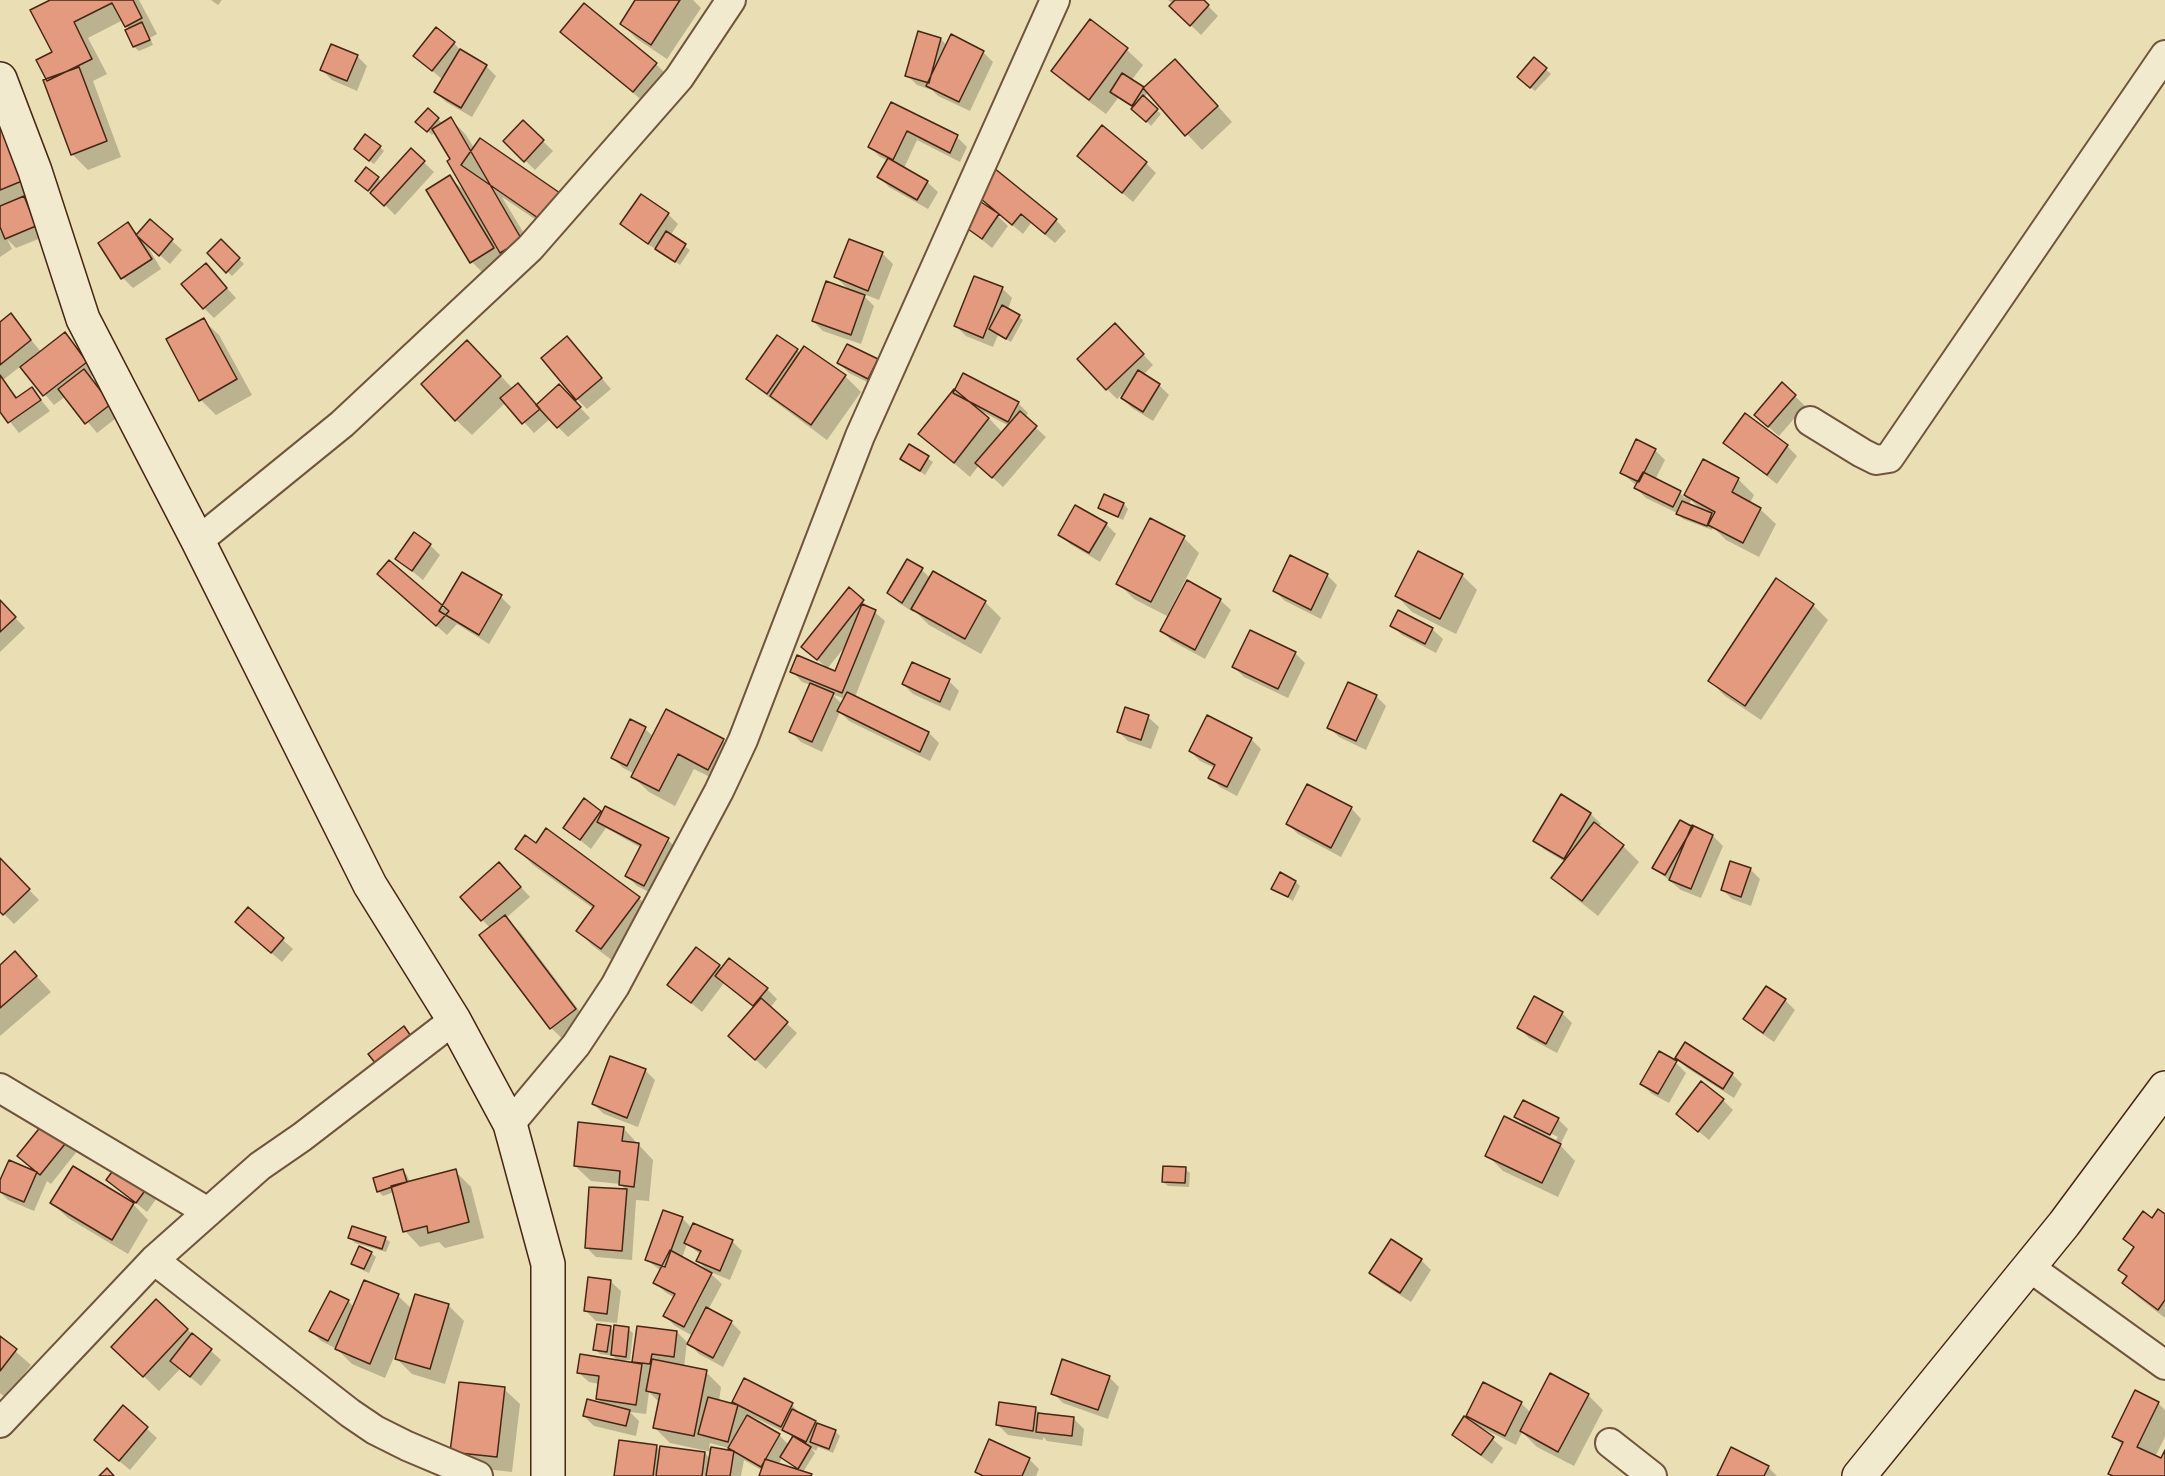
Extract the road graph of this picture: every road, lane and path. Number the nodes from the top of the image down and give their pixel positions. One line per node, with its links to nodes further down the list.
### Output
1 (731, 0): 6 (street)
2 (1055, 0): 10 (street)
3 (2165, 55): 5 (street)
4 (1, 85): 6 (street)
5 (1810, 421)
6 (198, 541): 7 (street)
7 (454, 1020): 10 (street); 11 (street)
8 (0, 1088): 11 (street)
9 (2165, 1088): 13 (street)
10 (510, 1124): 18 (street)
11 (208, 1212): 12 (street)
12 (154, 1260): 15 (street); 17 (street)
13 (2029, 1267): 14 (street); 20 (street)
14 (2165, 1365)
15 (0, 1423)
16 (1610, 1443): 19 (street)
17 (478, 1476)
18 (548, 1476)
19 (1652, 1476)
20 (1859, 1476)

